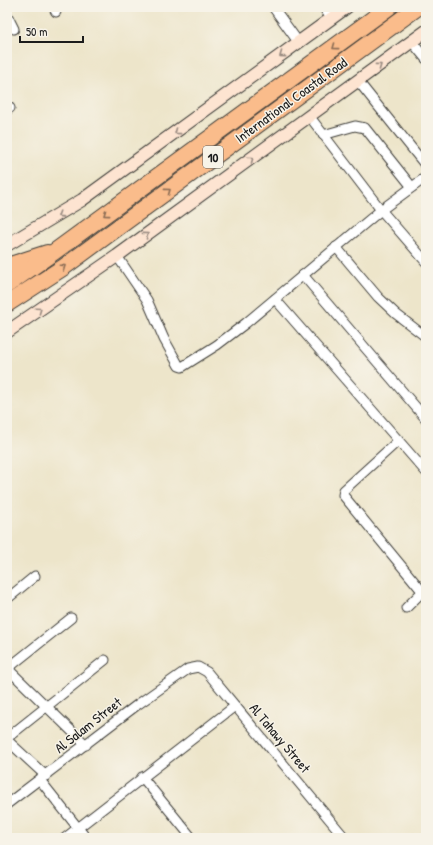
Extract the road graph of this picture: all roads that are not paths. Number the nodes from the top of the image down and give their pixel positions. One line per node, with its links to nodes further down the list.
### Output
1 (273, 7): 11 (street)
2 (323, 7): 7 (street)
3 (347, 7): 7 (street)
4 (389, 7): 22 (highway, International Coastal Road / 10, one-way to 22)
5 (418, 7): 29 (highway, International Coastal Road / 10, one-way to 5)
6 (7, 15): 8 (street)
7 (332, 19): 11 (street)
8 (14, 29)
9 (426, 32): 10 (street)
10 (412, 42): 12 (street); 13 (street, one-way to 10)
11 (299, 43): 20 (street, one-way to 20)
12 (426, 59)
13 (358, 81): 14 (street); 16 (street)
14 (310, 117): 15 (street); 23 (street, one-way to 14)
15 (323, 135): 18 (street); 19 (street)
16 (426, 166)
17 (426, 177): 18 (street)
18 (412, 187): 19 (street)
19 (381, 210): 21 (street); 24 (street)
20 (7, 245)
21 (336, 247): 26 (street); 31 (street)
22 (54, 252): 25 (highway); 27 (highway, International Coastal Road / 10)
23 (117, 256): 28 (street); 30 (street, one-way to 23)
24 (426, 262)
25 (7, 266)
26 (303, 275): 28 (street); 32 (street)
27 (7, 285)
28 (275, 299): 33 (street)
29 (7, 304)
30 (7, 332)
31 (426, 337)
32 (426, 419)
33 (398, 441): 34 (street); 36 (street)
34 (426, 472)
35 (35, 576): 37 (street)
36 (424, 589): 38 (street)
37 (7, 599)
38 (406, 608)
39 (71, 618): 41 (street)
40 (106, 660): 43 (street)
41 (7, 668): 43 (street)
42 (188, 669): 44 (street, Al Tahawy Street); 46 (street, Al Salam Street)
43 (48, 706): 45 (street); 46 (street)
44 (235, 706): 47 (street); 54 (street, Al Tahawy Street)
45 (7, 739): 48 (street)
46 (86, 745): 48 (street, Al Salam Street)
47 (142, 776): 50 (street); 53 (street)
48 (43, 778): 49 (street, Al Salam Street); 50 (street)
49 (7, 804)
50 (78, 828): 51 (street); 52 (street)
51 (65, 838)
52 (86, 838)
53 (192, 838)
54 (345, 838)

